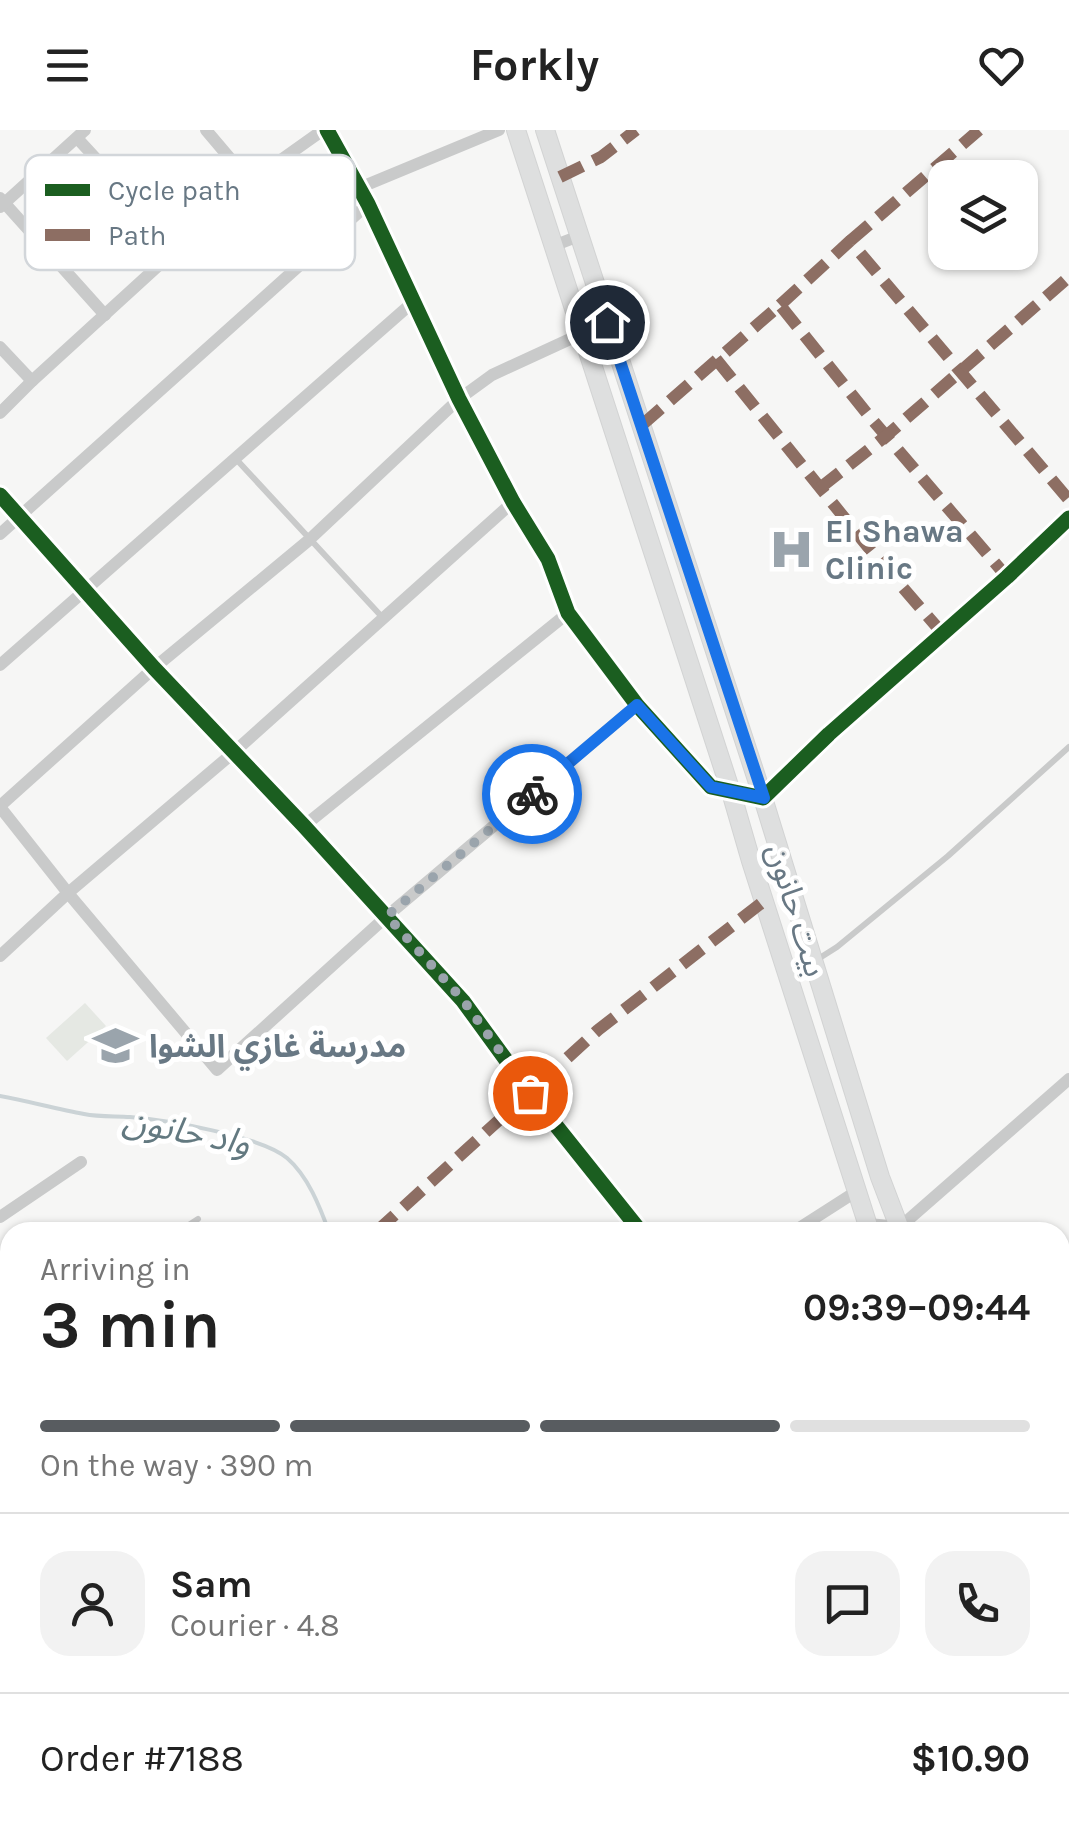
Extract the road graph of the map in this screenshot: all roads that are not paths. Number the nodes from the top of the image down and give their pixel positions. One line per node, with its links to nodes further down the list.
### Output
1 (206, 130): 9 (street)
2 (325, 130): 10 (street); 11 (street)
3 (500, 130): 14 (street)
4 (516, 130): 20 (main road, بيت حانون)
5 (545, 130): 19 (main road, بيت حانون)
6 (81, 134): 7 (street); 8 (street)
7 (57, 155)
8 (99, 155)
9 (227, 155)
10 (289, 155)
11 (340, 155)
12 (355, 181): 14 (street)
13 (25, 182): 15 (street)
14 (359, 188): 16 (street)
15 (1, 203): 18 (street)
16 (368, 204): 17 (street); 24 (street)
17 (355, 216)
18 (25, 229)
19 (579, 236): 20 (street); 47 (main road, بيت حانون)
20 (552, 246): 26 (main road, بيت حانون)
21 (64, 270): 25 (street)
22 (156, 270): 25 (street)
23 (294, 270): 34 (street)
24 (412, 303): 29 (street); 31 (street)
25 (105, 314): 28 (street)
26 (581, 334): 29 (street); 46 (main road, بيت حانون)
27 (0, 346): 28 (street)
28 (32, 381): 30 (street)
29 (459, 399): 33 (street); 37 (street)
30 (0, 413)
31 (236, 460): 37 (lane); 38 (street)
32 (0, 495): 34 (street)
33 (513, 502): 39 (street); 40 (street)
34 (20, 516): 36 (street); 38 (street)
35 (1069, 518): 47 (street)
36 (0, 534)
37 (309, 540): 40 (lane); 42 (street)
38 (85, 590): 41 (street); 42 (street)
39 (568, 614): 43 (street); 49 (street)
40 (384, 619): 45 (street)
41 (0, 666)
42 (154, 668): 45 (street); 48 (street)
43 (637, 705): 46 (street); 51 (street)
44 (1069, 747): 53 (lane)
45 (234, 754): 49 (street); 50 (street)
46 (731, 792): 47 (street); 56 (main road, بيت حانون)
47 (764, 798): 53 (main road, بيت حانون)
48 (0, 806): 50 (street)
49 (304, 826): 51 (street)
50 (68, 894): 51 (street); 52 (street)
51 (387, 916): 60 (street)
52 (0, 956)
53 (812, 962): 63 (main road, بيت حانون)
54 (1069, 1079): 64 (street)
55 (81, 1162): 57 (street)
56 (857, 1192): 61 (street); 62 (main road, بيت حانون)
57 (0, 1217)
58 (198, 1220): 59 (lane)
59 (195, 1222)
60 (634, 1222)
61 (808, 1222)
62 (867, 1222)
63 (897, 1222)
64 (909, 1222)

